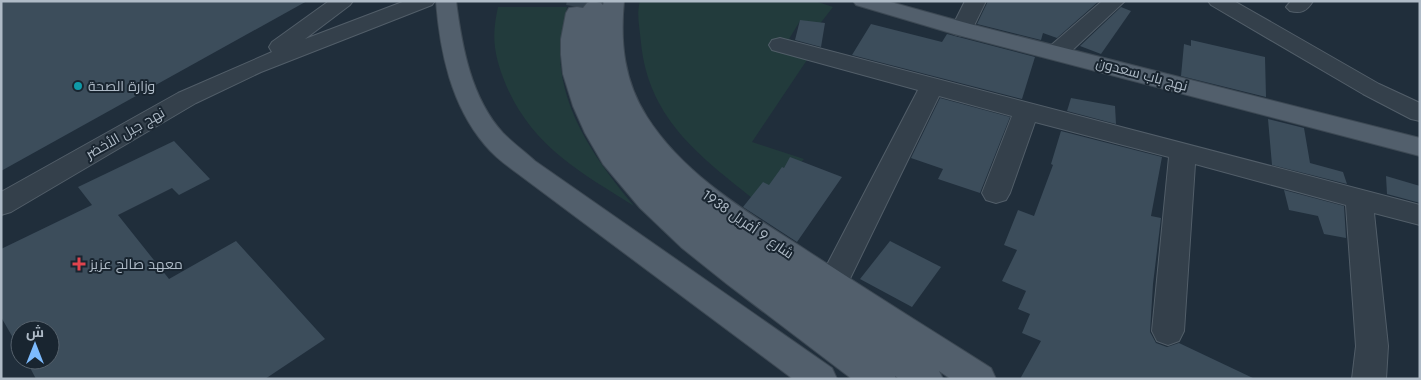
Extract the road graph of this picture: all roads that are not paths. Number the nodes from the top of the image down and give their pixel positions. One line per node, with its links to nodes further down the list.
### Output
1 (343, 1): 13 (street, نهج جبل الأخضر)
2 (446, 1): 10 (main road)
3 (863, 1): 9 (main road, نهج باب سعدون)
4 (976, 1): 9 (street)
5 (1115, 1): 12 (street)
6 (1218, 1): 16 (street)
7 (418, 3): 10 (street); 13 (street, نهج جبل الأخضر)
8 (595, 5): 24 (main road, شارع 9 أفريل 1938); 27 (main road); 28 (main road, شارع 9 أفريل 1938)
9 (962, 29): 12 (main road, نهج باب سعدون)
10 (451, 37): 26 (main road)
11 (780, 45): 14 (street)
12 (1057, 52): 18 (main road, نهج باب سعدون)
13 (253, 67): 22 (street, نهج جبل الأخضر)
14 (931, 88): 15 (street); 24 (street)
15 (1026, 112): 19 (street); 20 (street)
16 (1420, 113)
17 (1420, 118): 18 (street)
18 (1417, 146)
19 (1182, 151): 21 (street); 25 (street)
20 (996, 193)
21 (1359, 198): 23 (street); 30 (street)
22 (1, 205)
23 (1420, 215)
24 (832, 284): 29 (main road, شارع 9 أفريل 1938)
25 (1168, 330)
26 (820, 379)
27 (880, 379)
28 (926, 379)
29 (979, 379)
30 (1369, 379)

